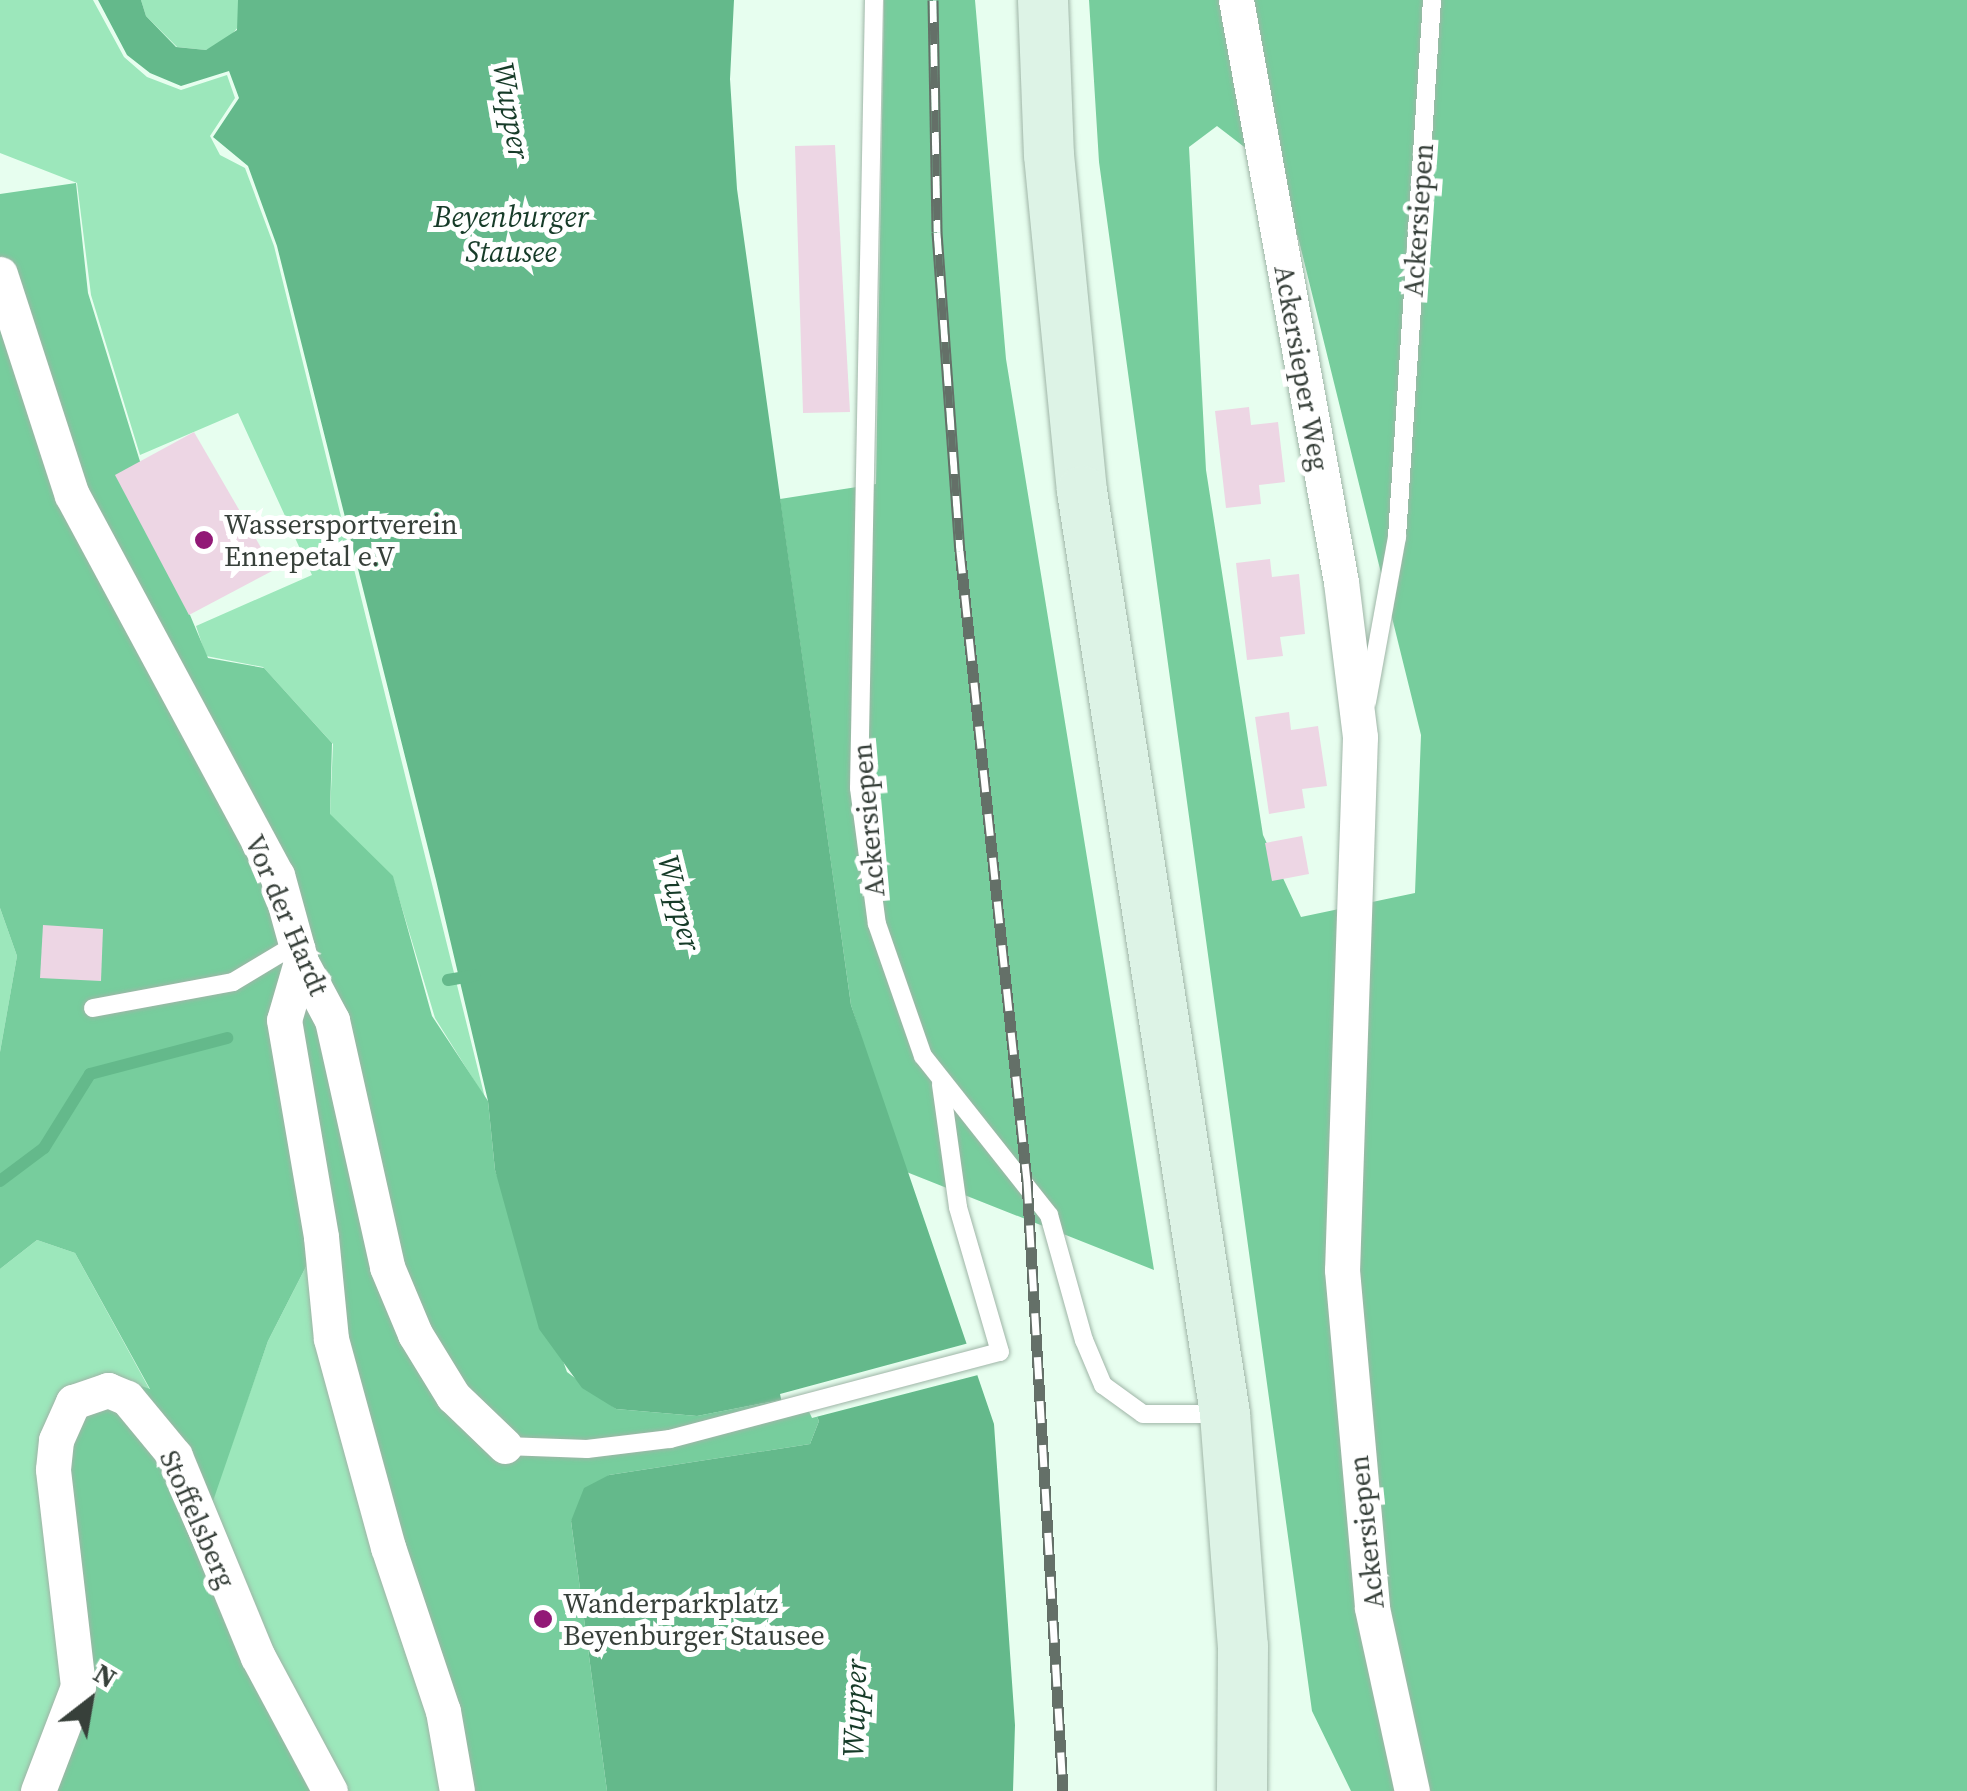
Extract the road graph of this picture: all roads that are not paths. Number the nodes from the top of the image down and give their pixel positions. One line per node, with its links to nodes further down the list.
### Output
1 (874, 0): 9 (lane, Ackersiepen)
2 (1043, 0): 10 (main road)
3 (1236, 0): 6 (street, Ackersieper Weg)
4 (1432, 0): 6 (lane, Ackersiepen)
5 (0, 274): 7 (street, Vor der Hardt)
6 (1360, 738): 16 (street, Ackersiepen)
7 (300, 952): 8 (lane); 11 (street, Vor der Hardt); 14 (street)
8 (92, 1008)
9 (941, 1083): 10 (lane, Ackersiepen); 11 (lane)
10 (1225, 1414): 15 (main road)
11 (504, 1446)
12 (38, 1791): 13 (street, Stoffelsberg)
13 (330, 1791)
14 (457, 1791)
15 (1242, 1791)
16 (1412, 1791)

